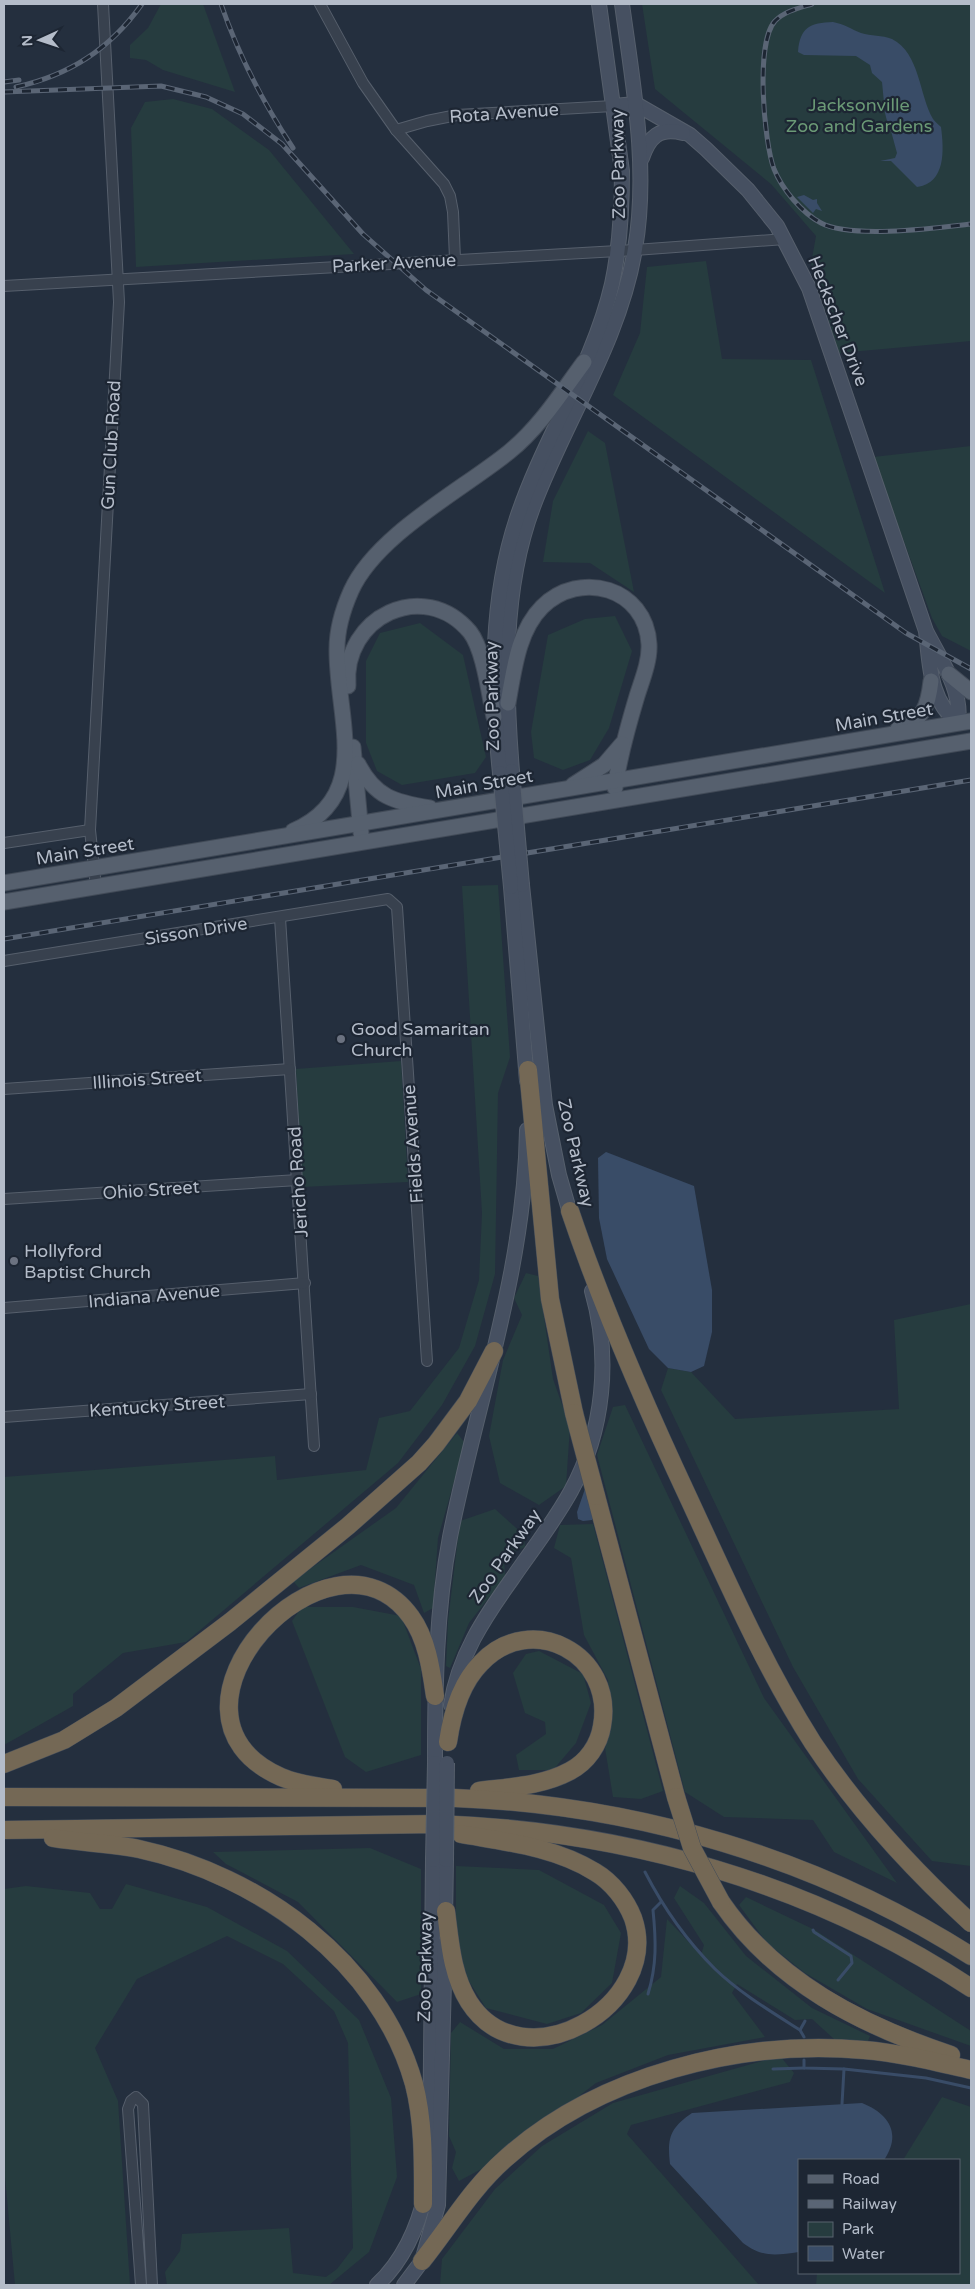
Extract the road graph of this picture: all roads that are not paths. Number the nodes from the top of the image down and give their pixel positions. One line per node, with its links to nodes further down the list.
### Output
1 (103, 4): 14 (street, Gun Club Road)
2 (320, 4): 7 (street)
3 (599, 4): 6 (main road, Zoo Parkway)
4 (622, 4): 5 (main road, Zoo Parkway)
5 (636, 104): 6 (main road); 8 (main road, Heckscher Drive); 9 (main road, Zoo Parkway)
6 (613, 106): 7 (street, Rota Avenue); 12 (main road, Zoo Parkway)
7 (396, 130): 13 (street)
8 (690, 135): 9 (main road); 10 (main road, Heckscher Drive)
9 (640, 164): 11 (main road, Zoo Parkway)
10 (785, 239): 11 (street, Parker Avenue); 17 (main road, Heckscher Drive)
11 (635, 250): 12 (street, Parker Avenue); 21 (main road, Zoo Parkway)
12 (618, 251): 13 (street, Parker Avenue); 16 (main road, Zoo Parkway)
13 (455, 259): 14 (street, Parker Avenue)
14 (118, 278): 15 (street, Parker Avenue); 36 (street, Gun Club Road)
15 (4, 286)
16 (584, 362): 22 (main road, Zoo Parkway); 29 (main road)
17 (926, 631): 18 (main road, Heckscher Drive); 19 (main road, Heckscher Drive)
18 (949, 674): 20 (main road); 23 (main road, Heckscher Drive)
19 (931, 681): 23 (main road, Heckscher Drive); 25 (main road)
20 (971, 692)
21 (508, 702): 26 (main road); 30 (main road, Zoo Parkway)
22 (494, 716): 29 (main road); 30 (main road, Zoo Parkway)
23 (965, 722): 24 (main road); 25 (main road, Main Street); 28 (main road)
24 (971, 731)
25 (876, 737): 31 (main road, Main Street)
26 (624, 741): 31 (main road); 32 (main road)
27 (971, 741): 28 (main road, Main Street)
28 (937, 746): 33 (main road, Main Street)
29 (350, 754): 34 (main road); 35 (main road); 37 (main road)
30 (506, 772): 42 (main road, Zoo Parkway, bridge)
31 (616, 781): 32 (main road, Main Street); 33 (main road)
32 (566, 789): 34 (main road, Main Street)
33 (613, 800): 39 (main road, Main Street)
34 (443, 810): 35 (main road, Main Street)
35 (355, 825): 37 (main road, Main Street); 39 (main road)
36 (90, 830): 38 (street); 40 (street, Gun Club Road)
37 (275, 838): 40 (main road, Main Street)
38 (4, 843)
39 (357, 843): 43 (main road, Main Street)
40 (94, 869): 41 (main road, Main Street); 43 (street, Gun Club Road)
41 (4, 883)
42 (517, 886): 49 (main road, Zoo Parkway); 53 (main road, Zoo Parkway)
43 (96, 887): 45 (main road, Main Street)
44 (388, 899): 46 (street, Sisson Drive); 57 (street, Fields Avenue)
45 (4, 902)
46 (280, 918): 47 (street, Sisson Drive); 48 (street, Jericho Road)
47 (4, 961)
48 (290, 1069): 50 (street, Illinois Street); 51 (street, Jericho Road)
49 (528, 1070): 56 (main road, Zoo Parkway); 75 (highway, bridge)
50 (4, 1089)
51 (298, 1180): 52 (street, Ohio Street); 54 (street, Jericho Road)
52 (4, 1199)
53 (570, 1211): 62 (main road, Zoo Parkway); 72 (highway)
54 (305, 1283): 55 (street, Indiana Avenue); 58 (street, Jericho Road)
55 (4, 1308)
56 (494, 1351): 61 (main road, Zoo Parkway); 64 (highway)
57 (427, 1362)
58 (311, 1394): 59 (street, Kentucky Street); 60 (street, Jericho Road)
59 (4, 1417)
60 (314, 1446)
61 (435, 1696): 63 (main road, Zoo Parkway); 66 (highway)
62 (448, 1742): 63 (main road, Zoo Parkway); 67 (highway)
63 (441, 1763): 70 (main road, Zoo Parkway, bridge)
64 (4, 1764)
65 (4, 1797): 66 (highway)
66 (385, 1797): 67 (highway)
67 (431, 1798): 73 (highway)
68 (404, 1824): 69 (highway); 71 (highway); 74 (highway)
69 (5, 1830): 77 (highway)
70 (440, 1860): 71 (main road, Zoo Parkway); 77 (main road, Zoo Parkway)
71 (446, 1911): 78 (main road, Zoo Parkway)
72 (971, 1923)
73 (971, 1956)
74 (971, 1988)
75 (971, 2062)
76 (971, 2070): 78 (highway)
77 (423, 2204): 82 (main road, Zoo Parkway)
78 (422, 2261): 79 (main road, Zoo Parkway)
79 (406, 2284)
80 (141, 2285): 81 (street)
81 (152, 2285)
82 (377, 2285)

